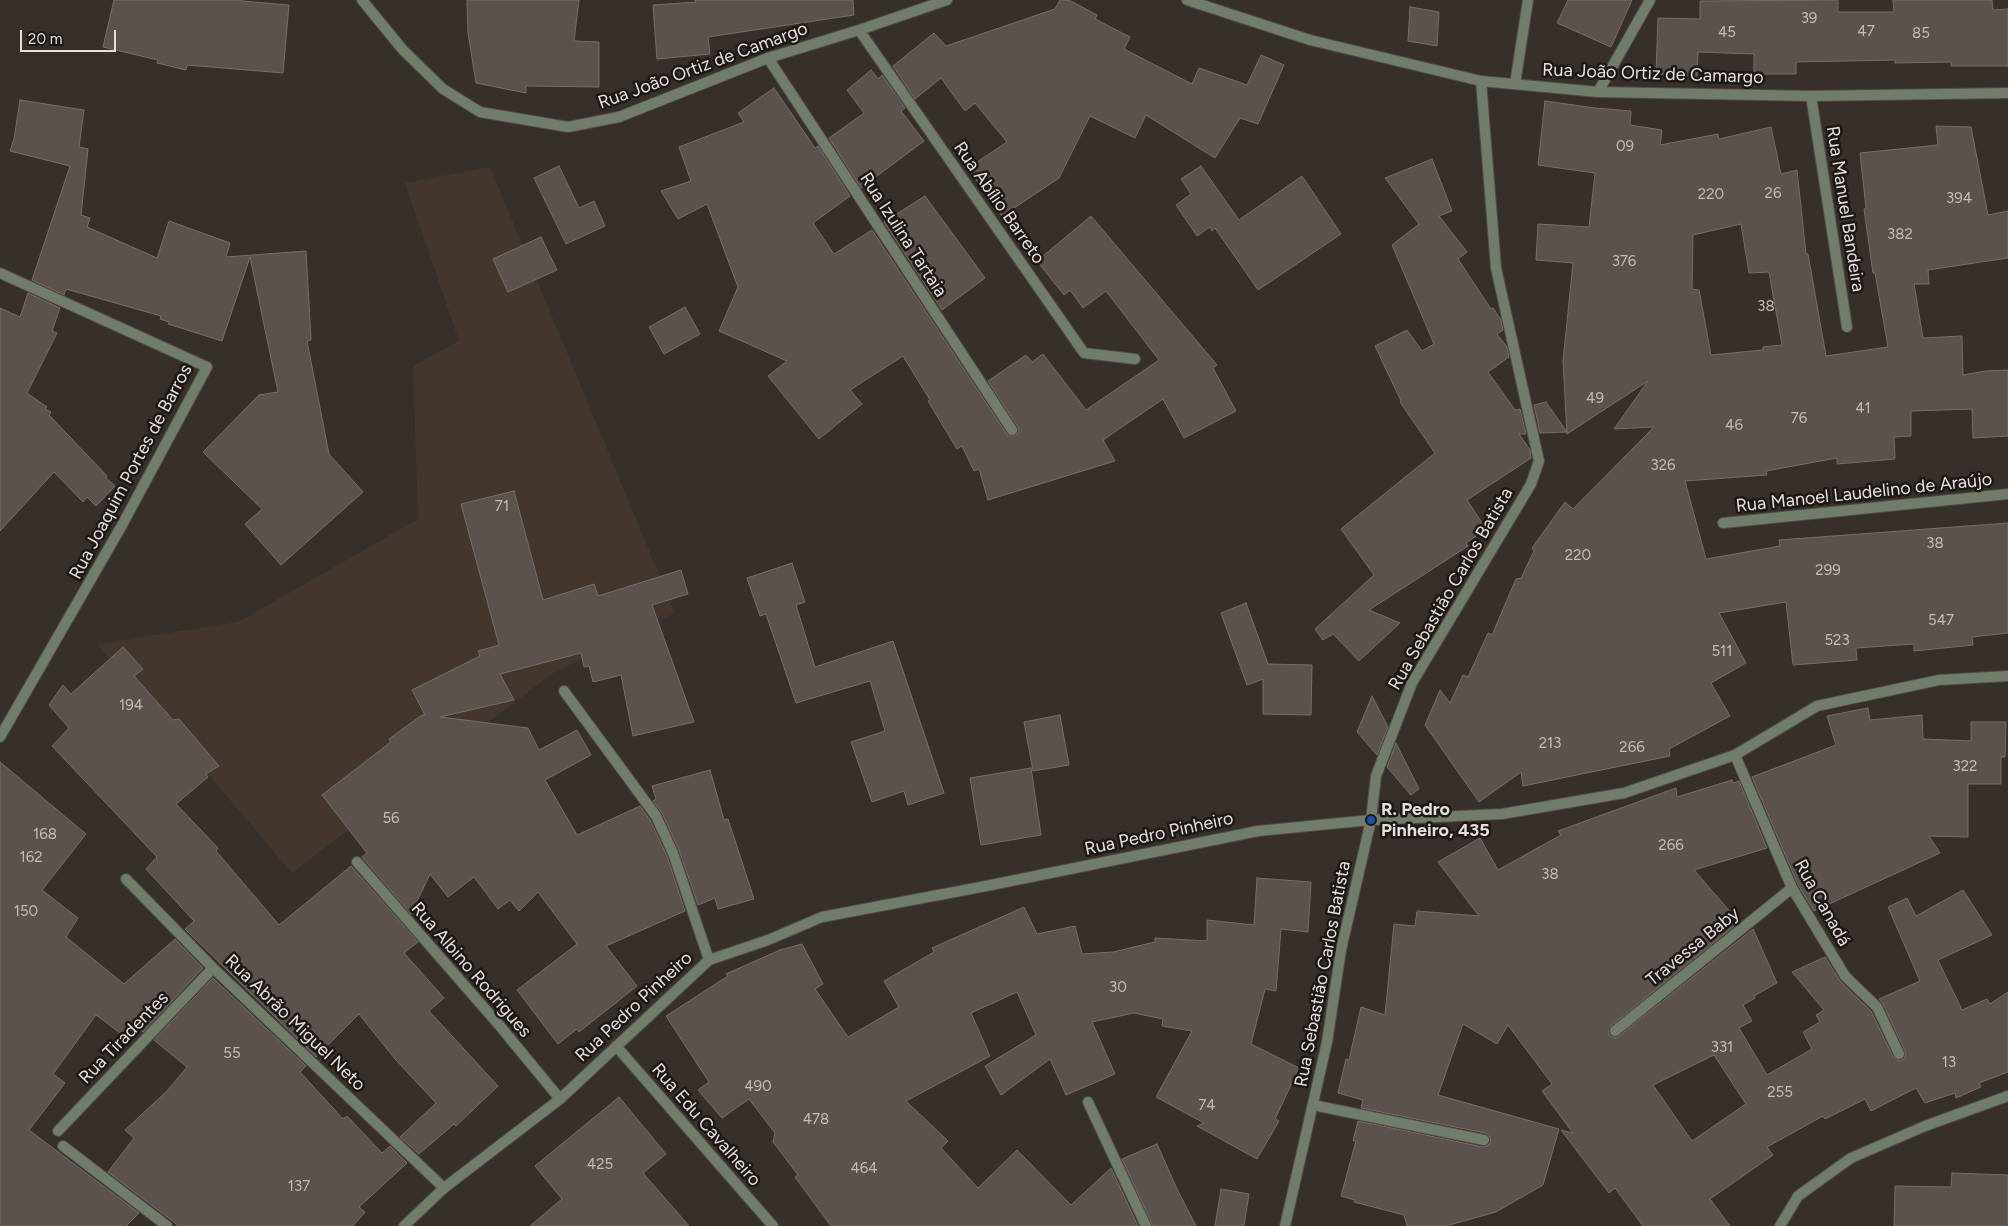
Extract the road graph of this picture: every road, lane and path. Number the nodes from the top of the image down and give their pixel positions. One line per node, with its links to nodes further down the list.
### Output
1 (362, 0): 7 (street, Rua João Ortiz de Camargo)
2 (946, 0): 6 (street, Rua João Ortiz de Camargo)
3 (1187, 0): 8 (street, Rua João Ortiz de Camargo)
4 (1528, 0): 9 (street)
5 (1650, 0): 10 (street)
6 (859, 30): 7 (street, Rua João Ortiz de Camargo); 15 (street, Rua Abílio Barreto)
7 (768, 58): 16 (street, Rua Izulina Tartaia)
8 (1481, 81): 9 (street, Rua João Ortiz de Camargo); 23 (street, Rua Sebastião Carlos Batista)
9 (1515, 84): 10 (street, Rua João Ortiz de Camargo)
10 (1598, 92): 12 (street, Rua João Ortiz de Camargo)
11 (2008, 93): 12 (street, Rua João Ortiz de Camargo)
12 (1811, 96): 14 (street, Rua Manuel Bandeira)
13 (0, 273): 21 (street, Rua Joaquim Portes de Barros)
14 (1847, 327)
15 (1135, 359)
16 (1012, 430)
17 (2008, 494): 18 (street, Rua Manoel Laudelino de Araújo)
18 (1723, 523)
19 (2008, 676): 22 (street, Rua Pedro Pinheiro)
20 (564, 691): 27 (street)
21 (0, 737)
22 (1735, 755): 23 (street, Rua Pedro Pinheiro); 26 (street, Rua Canadá)
23 (1371, 820): 27 (street, Rua Pedro Pinheiro); 35 (street, Rua Sebastião Carlos Batista)
24 (356, 862): 33 (street, Rua Albino Rodrigues)
25 (126, 879): 28 (street, Rua Abrão Miguel Neto)
26 (1792, 888): 29 (street, Travessa Baby); 31 (street, Rua Canadá)
27 (709, 960): 30 (street, Rua Pedro Pinheiro)
28 (213, 968): 36 (street, Rua Tiradentes); 39 (street, Rua Abrão Miguel Neto)
29 (1615, 1031)
30 (616, 1046): 33 (street, Rua Pedro Pinheiro); 42 (street, Rua Edu Cavalheiro)
31 (1899, 1054)
32 (2008, 1096): 45 (street)
33 (560, 1099): 39 (street, Rua Pedro Pinheiro)
34 (1088, 1102): 43 (street)
35 (1313, 1105): 37 (street); 44 (street, Rua Sebastião Carlos Batista)
36 (58, 1131)
37 (1484, 1140)
38 (63, 1146): 40 (street)
39 (444, 1188): 41 (street, Rua Pedro Pinheiro)
40 (167, 1226)
41 (404, 1226)
42 (773, 1226)
43 (1146, 1226)
44 (1284, 1226)
45 (1780, 1226)

